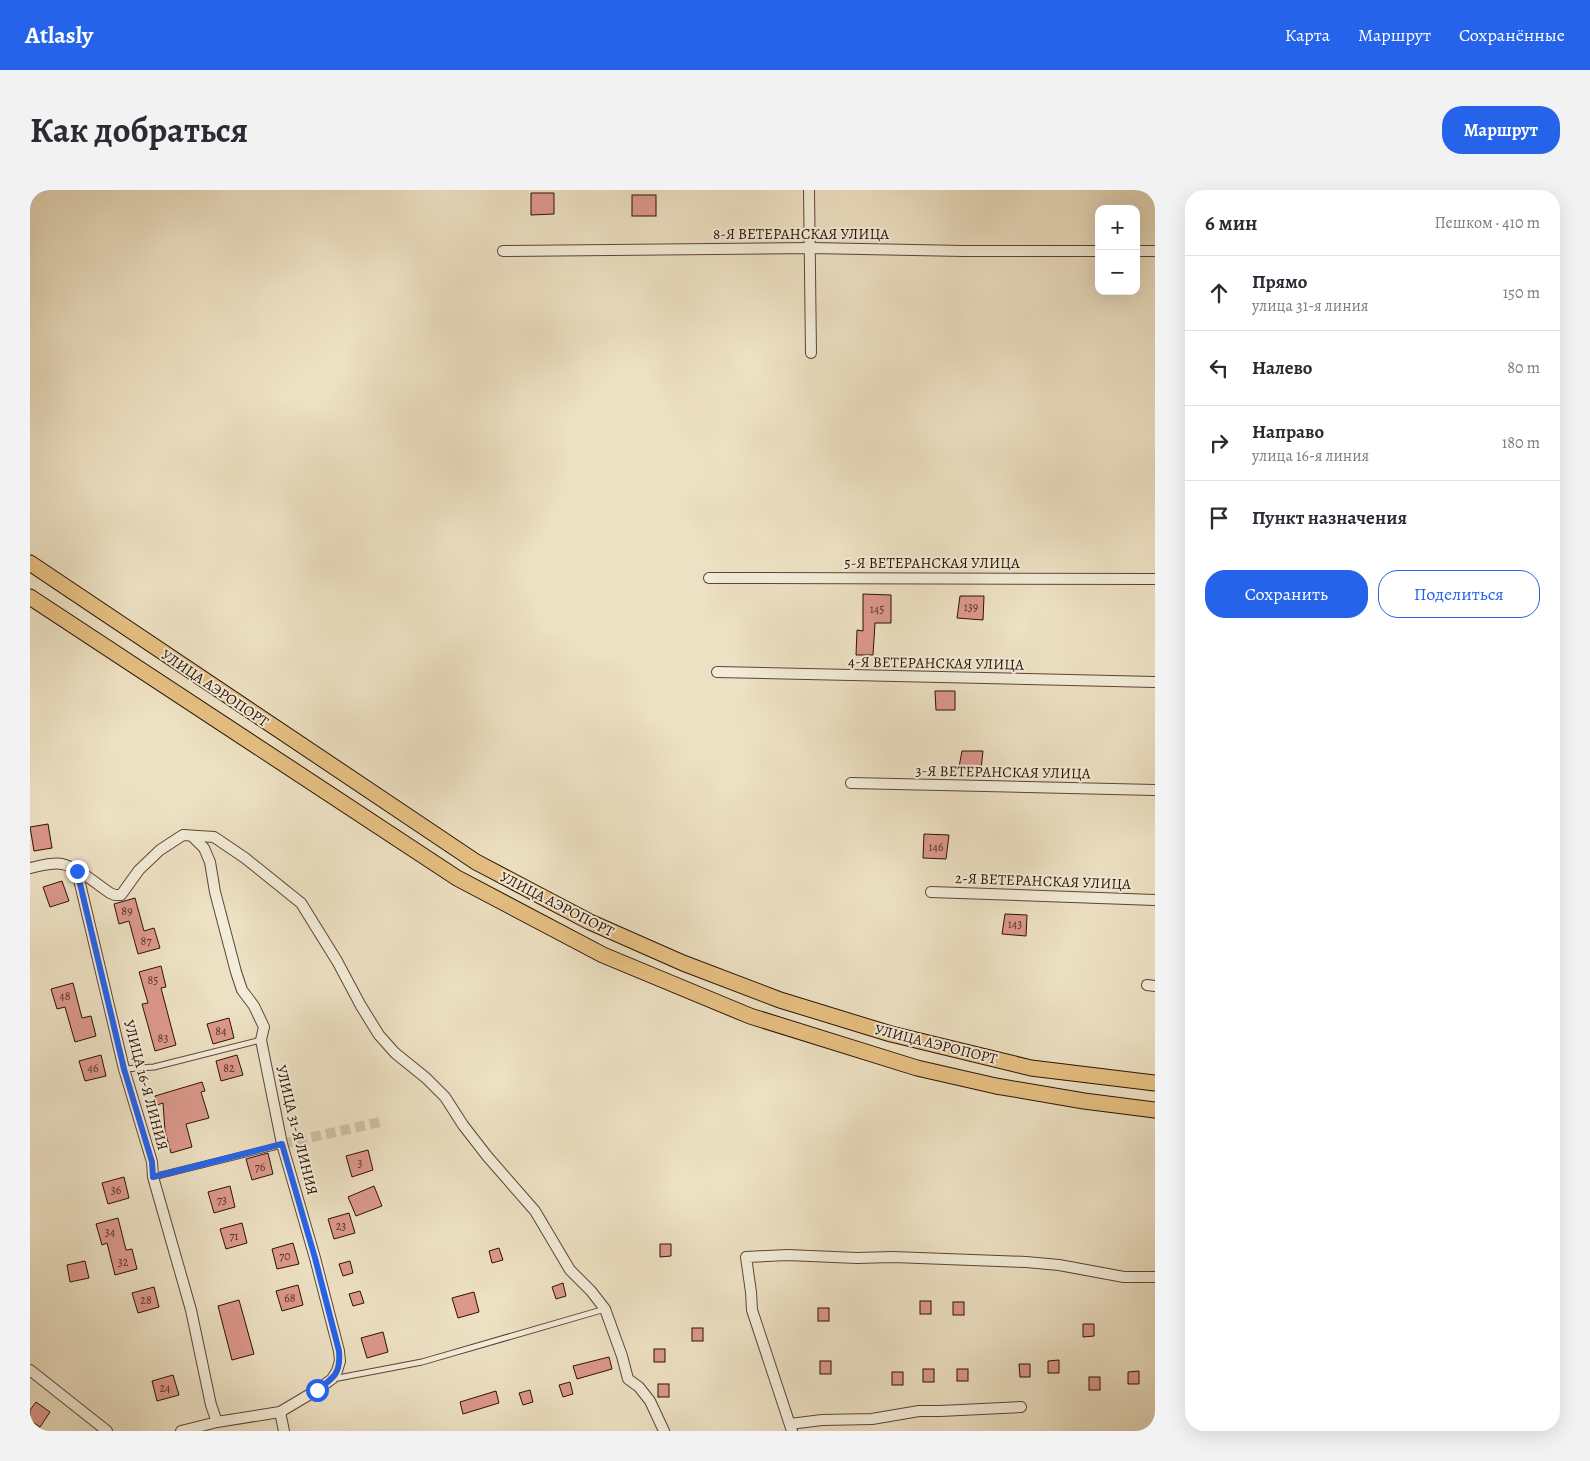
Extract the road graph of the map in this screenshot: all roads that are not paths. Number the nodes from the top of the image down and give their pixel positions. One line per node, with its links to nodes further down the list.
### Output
1 (809, 190): 2 (street)
2 (811, 248): 3 (street, 8-Я ВЕТЕРАНСКАЯ УЛИЦА); 4 (street, 8-Я ВЕТЕРАНСКАЯ УЛИЦА); 7 (street)
3 (503, 251)
4 (1095, 251)
5 (1140, 251): 6 (street)
6 (1155, 251)
7 (811, 353)
8 (30, 564): 23 (main road, УЛИЦА АЭРОПОРТ)
9 (709, 578): 10 (street, 5-Я ВЕТЕРАНСКАЯ УЛИЦА)
10 (1155, 579)
11 (30, 597): 24 (main road, УЛИЦА АЭРОПОРТ)
12 (717, 672): 13 (street, 4-Я ВЕТЕРАНСКАЯ УЛИЦА)
13 (1155, 682)
14 (851, 784): 15 (street, 3-Я ВЕТЕРАНСКАЯ УЛИЦА)
15 (1155, 790)
16 (192, 836): 18 (street); 21 (street, УЛИЦА 31-Я ЛИНИЯ); 28 (street)
17 (30, 868): 18 (street)
18 (77, 871): 22 (street, УЛИЦА 16-Я ЛИНИЯ)
19 (931, 892): 20 (street, 2-Я ВЕТЕРАНСКАЯ УЛИЦА)
20 (1155, 900)
21 (261, 1040): 22 (lane); 25 (street, УЛИЦА 31-Я ЛИНИЯ)
22 (124, 1069): 26 (street, УЛИЦА 16-Я ЛИНИЯ)
23 (1155, 1083)
24 (1155, 1110)
25 (282, 1144): 26 (lane); 30 (street, УЛИЦА 31-Я ЛИНИЯ)
26 (153, 1177): 33 (street, УЛИЦА 16-Я ЛИНИЯ)
27 (1155, 1277): 34 (street)
28 (605, 1310): 30 (lane); 38 (street)
29 (30, 1370): 35 (street)
30 (332, 1379): 32 (street)
31 (1020, 1408): 34 (street)
32 (280, 1412): 33 (street); 37 (street)
33 (217, 1422): 36 (street)
34 (791, 1428)
35 (107, 1431)
36 (181, 1431)
37 (284, 1431)
38 (664, 1431)

